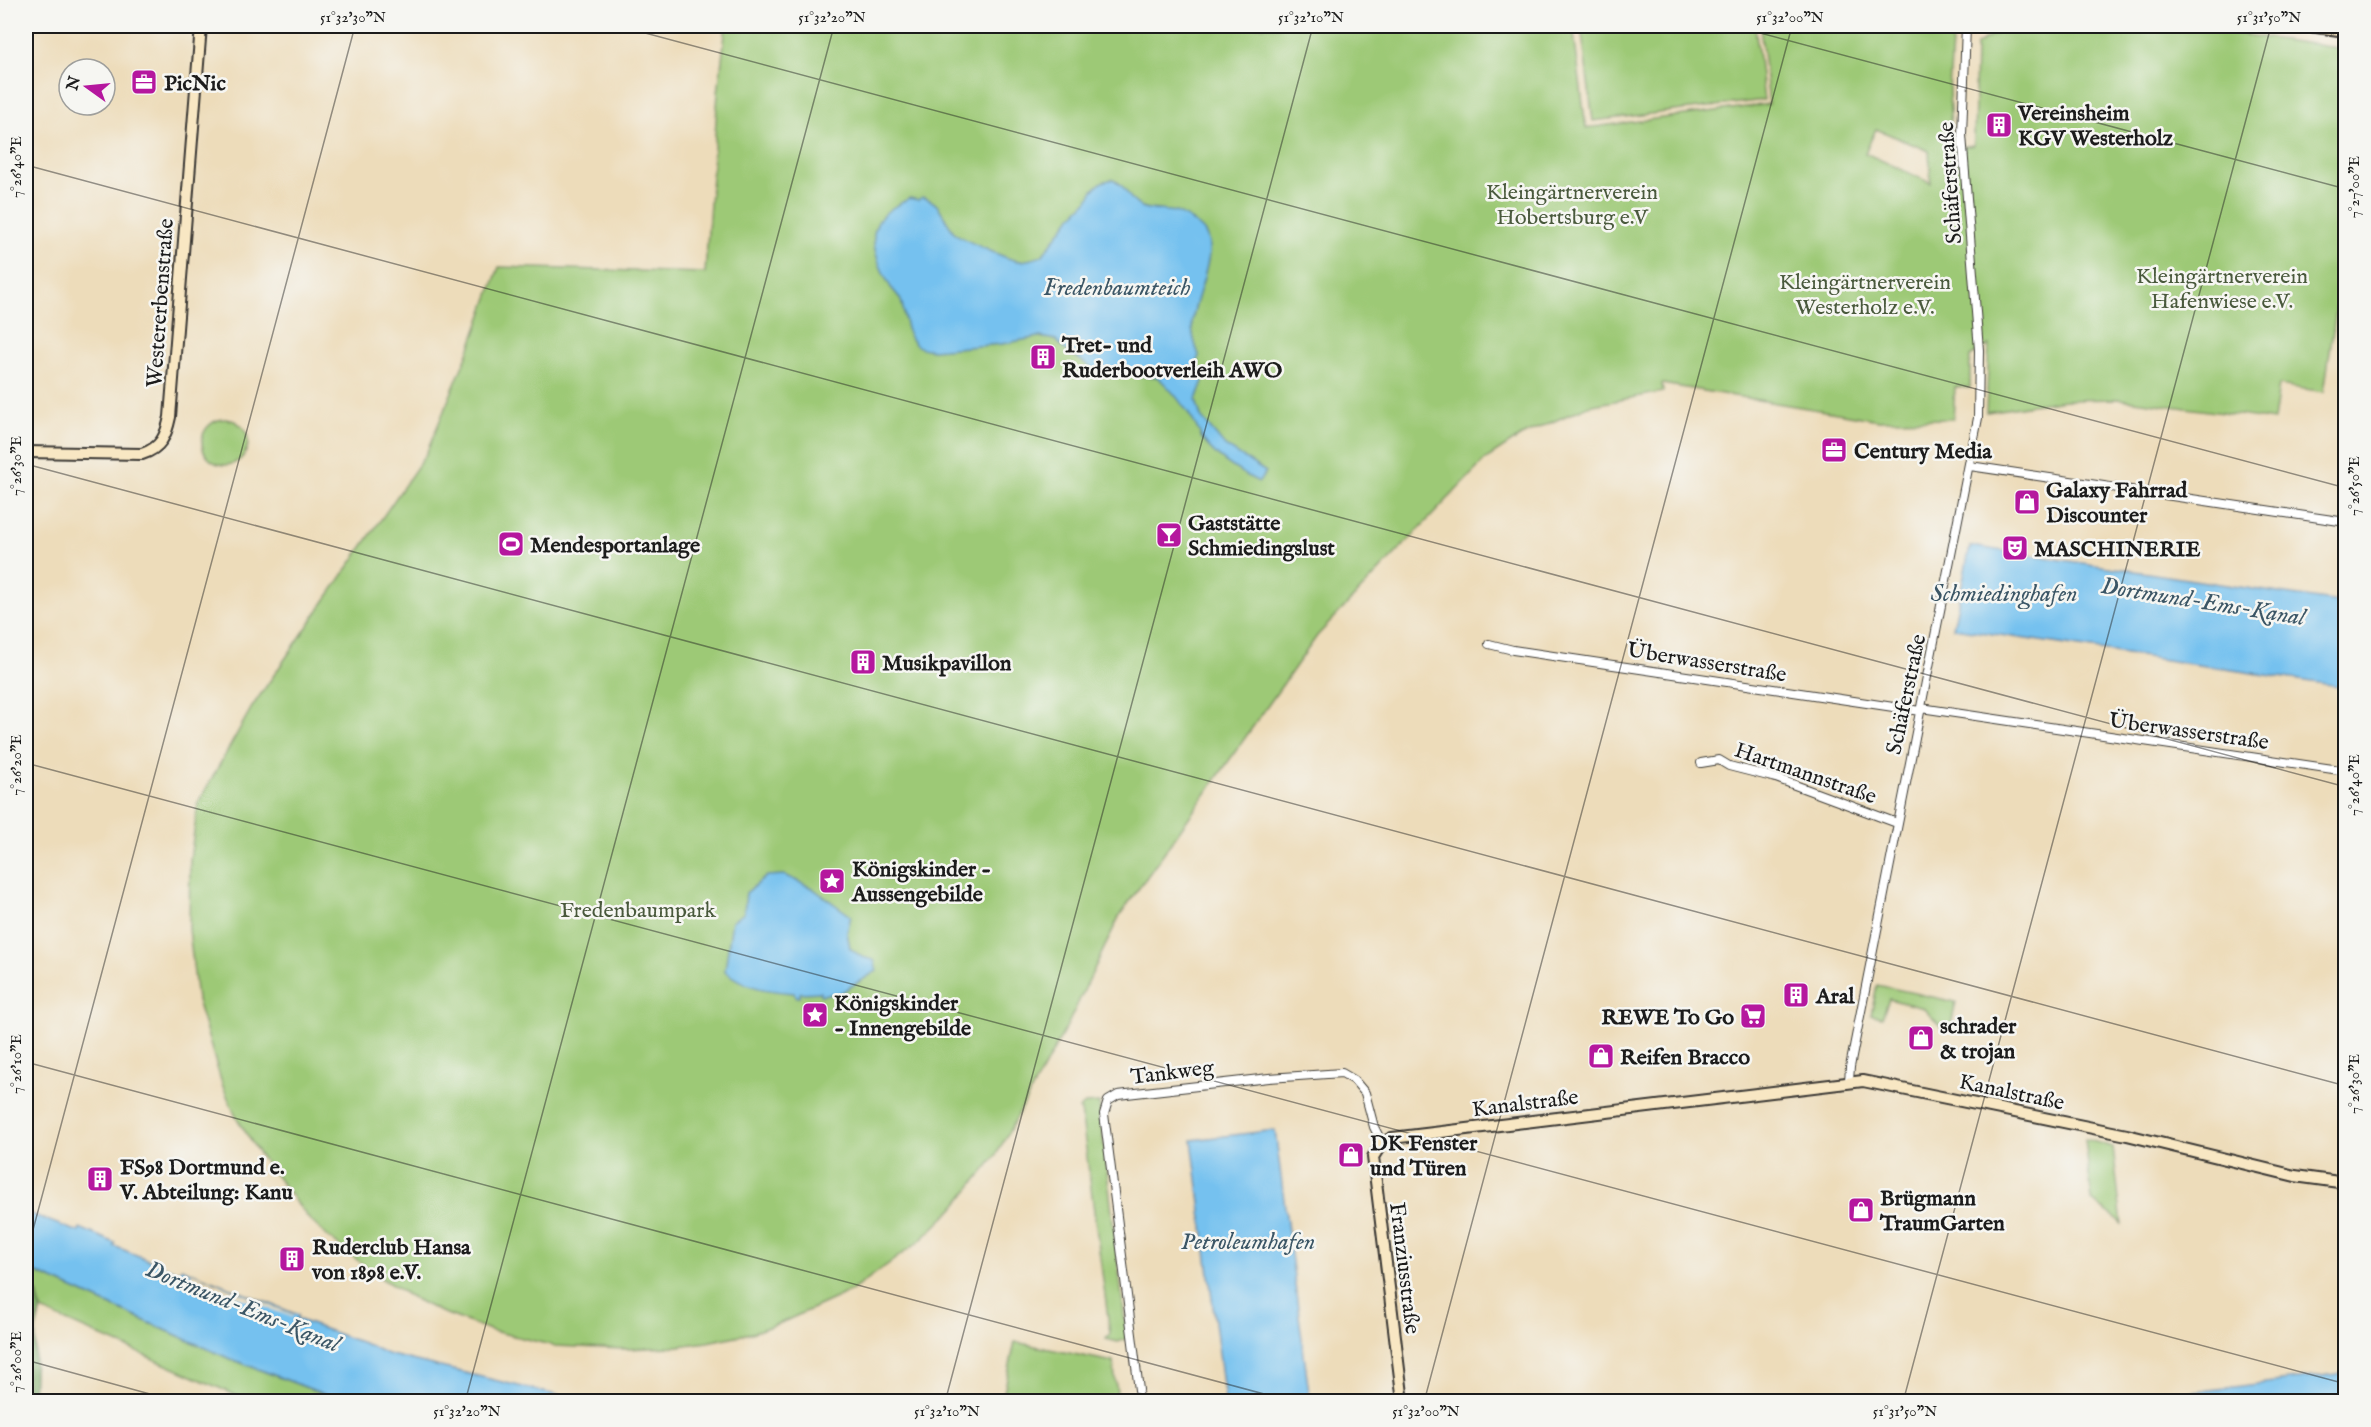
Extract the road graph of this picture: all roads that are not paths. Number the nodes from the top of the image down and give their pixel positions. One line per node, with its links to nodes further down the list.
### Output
1 (201, 26): 5 (main road, Westererbenstraße)
2 (1966, 26): 6 (street, Schäferstraße)
3 (2309, 26): 4 (main road)
4 (2346, 30)
5 (26, 452)
6 (1970, 466): 7 (street); 9 (street, Schäferstraße)
7 (2346, 522)
8 (1489, 644): 9 (street, Überwasserstraße)
9 (1920, 710): 11 (street, Überwasserstraße); 12 (street, Schäferstraße)
10 (1701, 762): 12 (street, Hartmannstraße)
11 (2346, 771)
12 (1897, 824): 13 (street, Schäferstraße)
13 (1849, 1081): 14 (main road, Kanalstraße); 15 (main road, Kanalstraße)
14 (1382, 1143): 16 (street, Tankweg); 17 (main road, Franziusstraße)
15 (2346, 1183)
16 (1139, 1390)
17 (1403, 1401)

